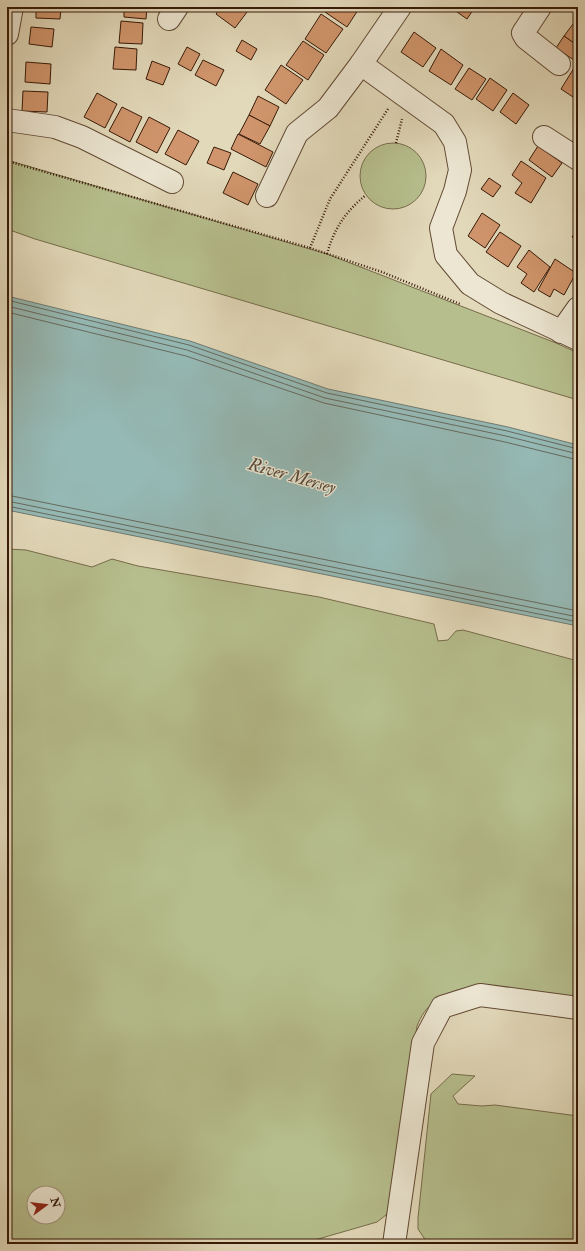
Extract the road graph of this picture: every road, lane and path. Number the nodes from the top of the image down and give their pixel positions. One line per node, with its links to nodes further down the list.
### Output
1 (12, 7): 4 (street)
2 (400, 7): 5 (street)
3 (540, 7): 6 (street)
4 (7, 34)
5 (361, 64): 7 (street); 14 (street)
6 (559, 64)
7 (400, 92): 15 (path); 19 (street)
8 (7, 120): 12 (street)
9 (544, 137): 10 (street)
10 (578, 159)
11 (7, 161): 15 (path)
12 (172, 182)
13 (366, 195): 16 (path)
14 (267, 196)
15 (310, 248): 16 (path)
16 (328, 254): 17 (path)
17 (466, 307)
18 (578, 308): 19 (street)
19 (570, 335)
20 (578, 1008): 21 (street)
21 (394, 1244)

